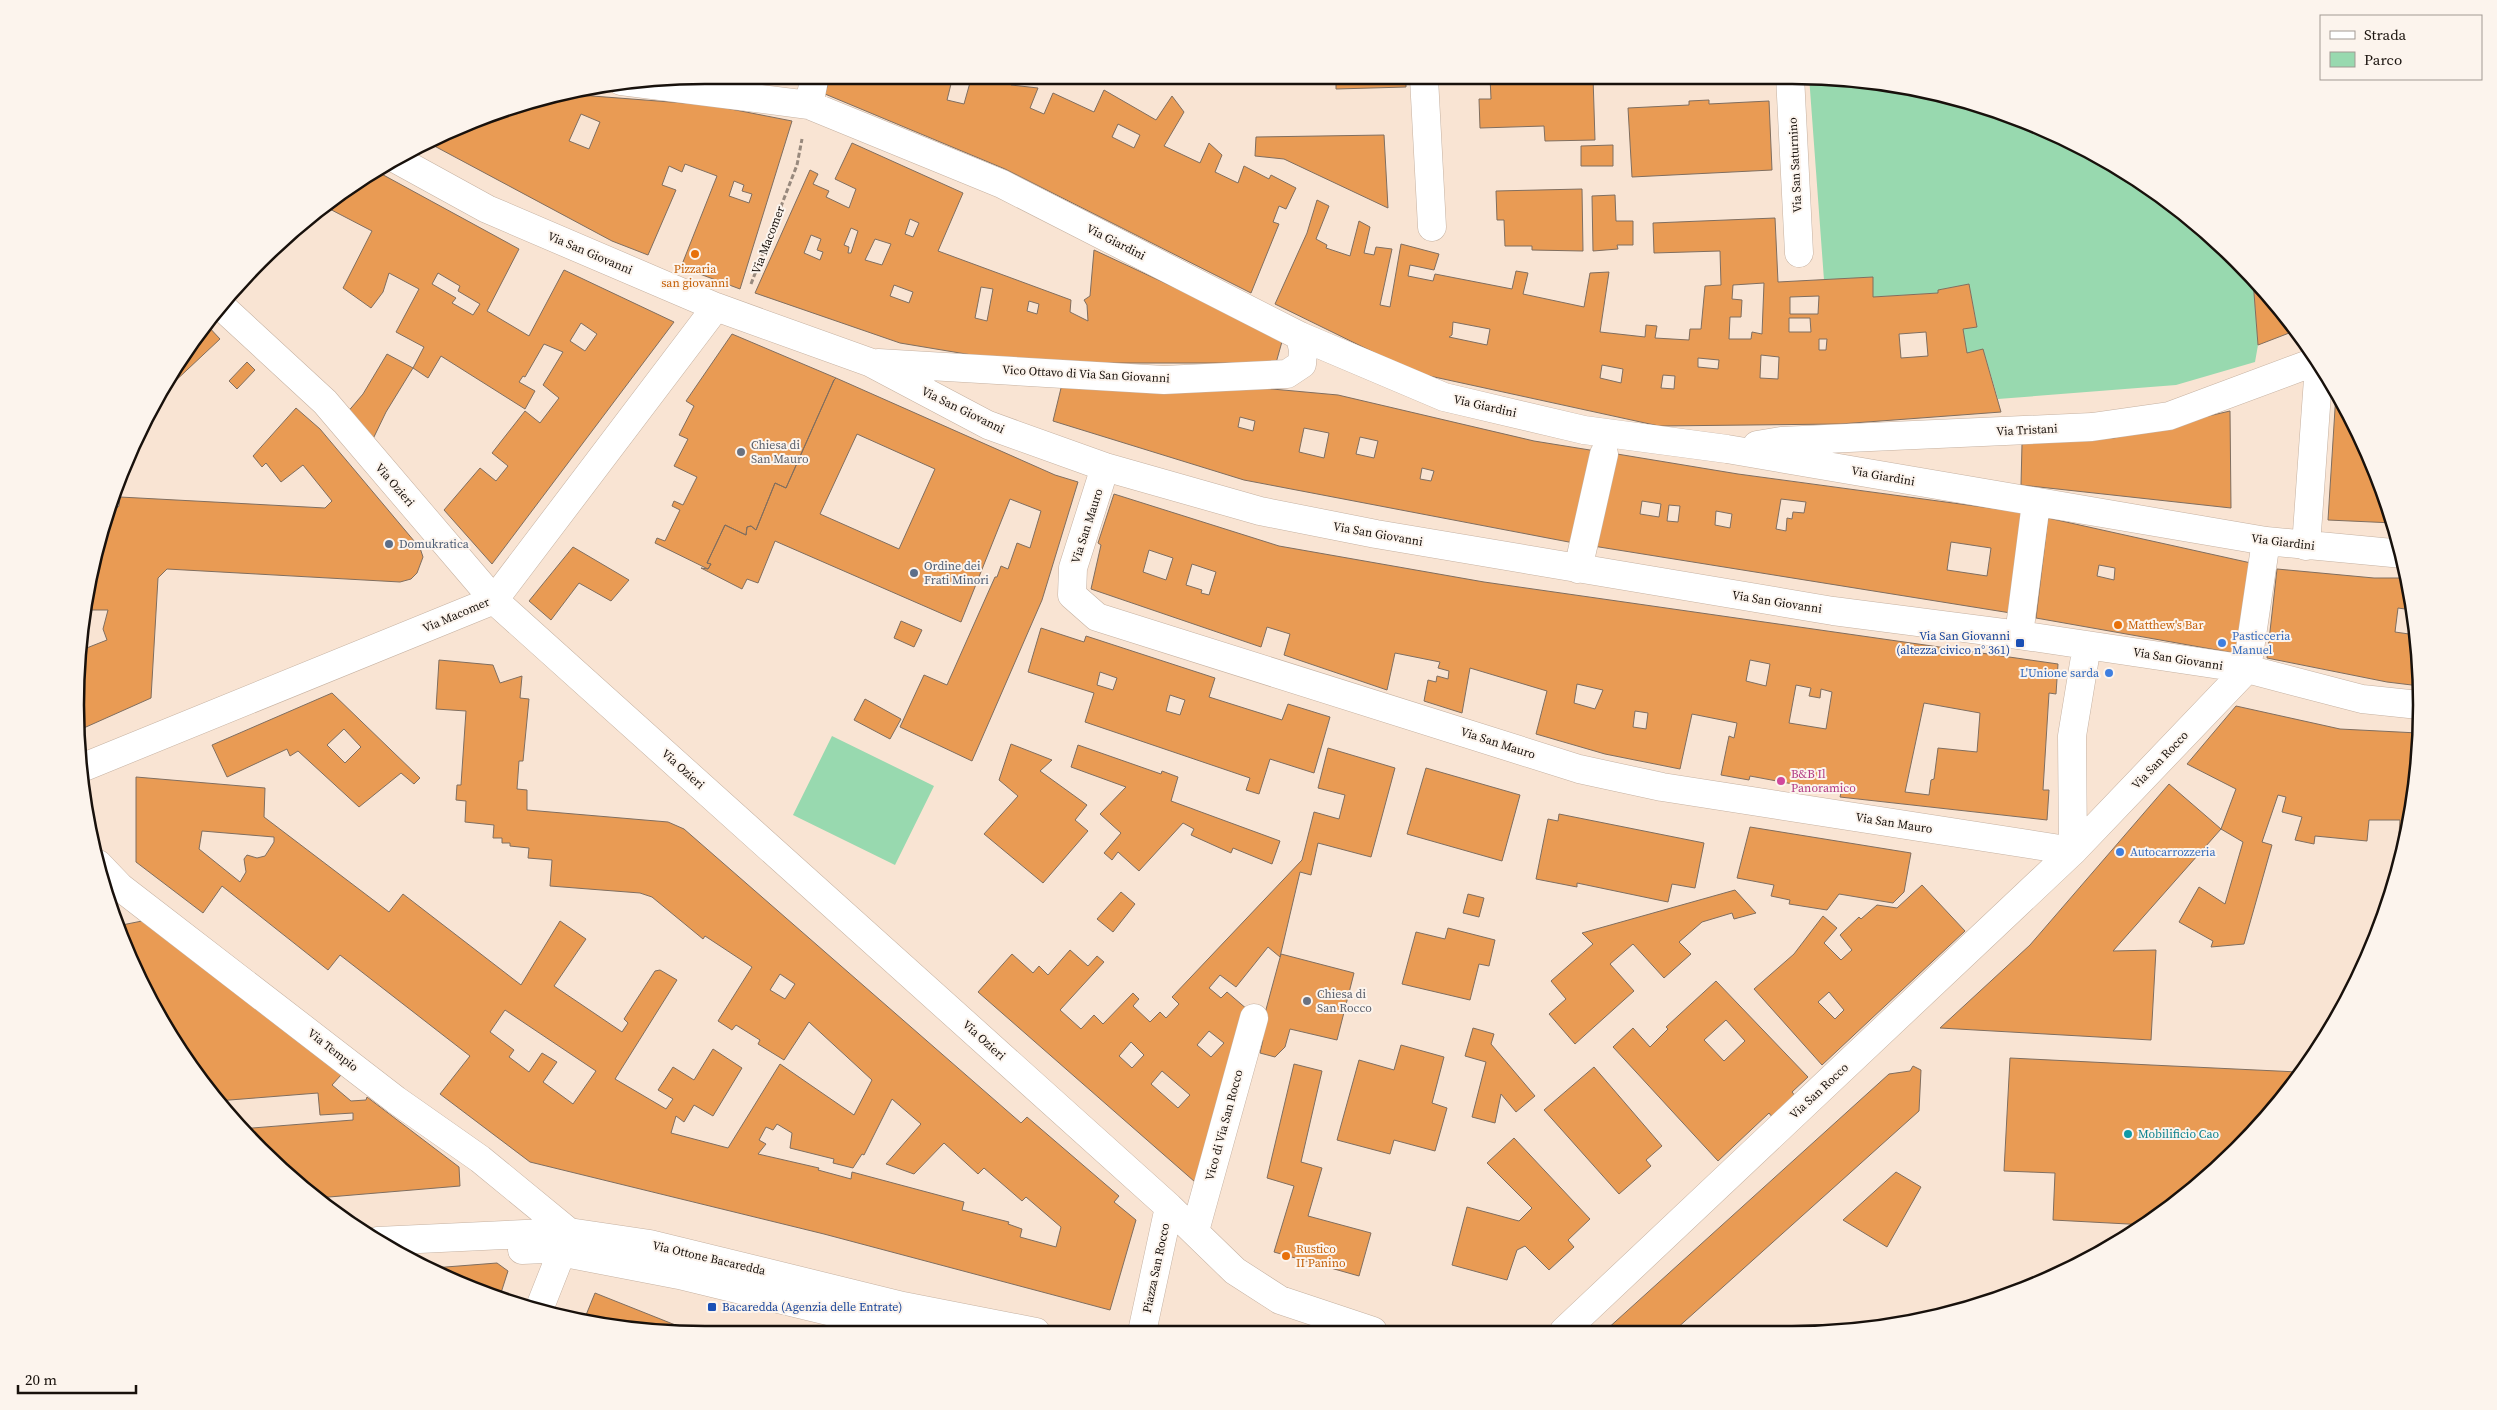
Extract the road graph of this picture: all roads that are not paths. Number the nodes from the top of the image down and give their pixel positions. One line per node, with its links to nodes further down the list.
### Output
1 (1424, 84): 6 (street)
2 (1790, 84): 7 (street, Via San Saturnino)
3 (682, 85): 4 (street, Via Giardini)
4 (811, 92): 10 (street, Via Giardini)
5 (402, 163): 9 (street, Via San Giovanni)
6 (1432, 226)
7 (1799, 253)
8 (226, 310): 22 (street, Via Ozieri)
9 (726, 310): 11 (street, Via San Giovanni); 22 (street, Via Macomer)
10 (1300, 336): 11 (street, Vico Ottavo di Via San Giovanni); 14 (street, Via Giardini)
11 (869, 362): 16 (street, Via San Giovanni)
12 (2311, 363): 14 (street, Via Tristani)
13 (2318, 375): 19 (street)
14 (1727, 448): 17 (street, Via Giardini)
15 (1604, 454): 21 (street)
16 (1105, 467): 21 (street, Via San Giovanni); 28 (street, Via San Mauro)
17 (2036, 503): 18 (street, Via Giardini); 23 (street)
18 (2266, 541): 19 (street, Via Giardini); 25 (street)
19 (2306, 546): 20 (street, Via Giardini)
20 (2394, 553)
21 (1578, 569): 23 (street, Via San Giovanni)
22 (494, 600): 27 (street, Via Macomer); 31 (street, Via Ozieri)
23 (2019, 634): 24 (street, Via San Giovanni)
24 (2087, 645): 25 (street, Via San Giovanni); 28 (street)
25 (2247, 669): 26 (street, Via San Giovanni); 28 (street, Via San Rocco)
26 (2413, 704)
27 (87, 767)
28 (2073, 850): 41 (street, Via San Rocco)
29 (107, 874): 34 (street, Via Tempio)
30 (1254, 1018): 32 (street, Vico di Via San Rocco)
31 (1169, 1207): 32 (street, Piazza San Rocco); 39 (street, Piazza San Rocco)
32 (1194, 1231): 40 (street, Piazza San Rocco)
33 (391, 1241): 34 (street, Via Ottone Bacaredda)
34 (566, 1242): 35 (street); 36 (street); 37 (street, Via Ottone Bacaredda)
35 (417, 1255)
36 (541, 1304)
37 (902, 1325): 38 (street, Via Ottone Bacaredda)
38 (921, 1326)
39 (1143, 1326)
40 (1358, 1326)
41 (1569, 1326)

